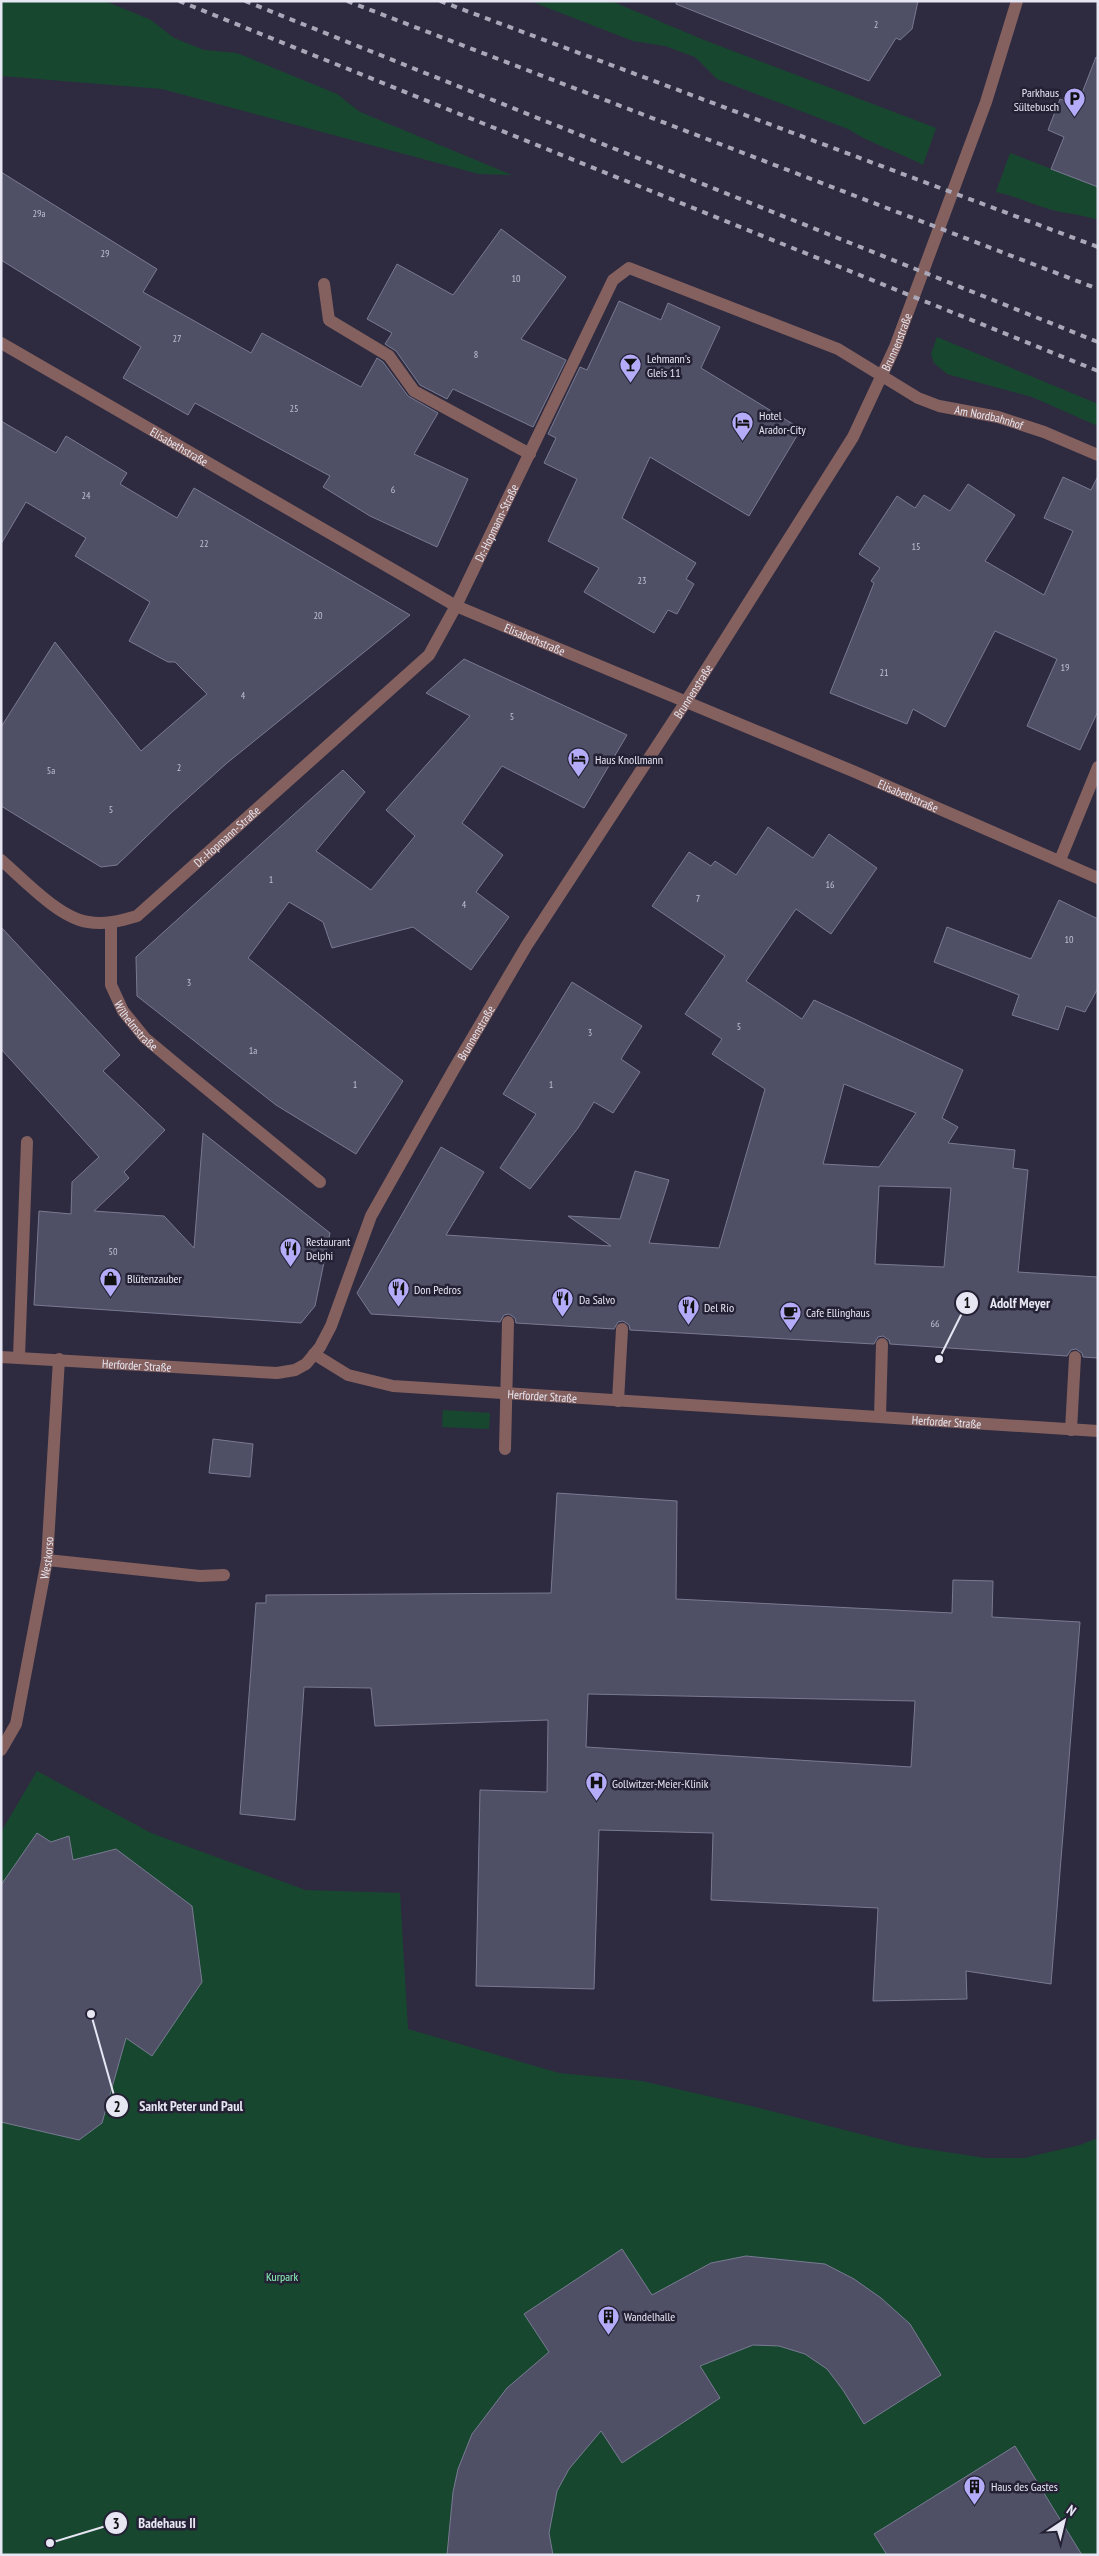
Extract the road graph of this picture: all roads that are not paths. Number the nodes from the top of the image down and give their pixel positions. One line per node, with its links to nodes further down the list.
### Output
1 (1017, 1): 4 (street, Brunnenstraße)
2 (324, 284): 5 (street)
3 (1, 343): 7 (street, Elisabethstraße)
4 (882, 376): 5 (street, Dr.-Hopmann-Straße); 6 (street, Am Nordbahnhof); 8 (street, Brunnenstraße)
5 (530, 454): 7 (street, Dr.-Hopmann-Straße)
6 (1098, 455)
7 (456, 606): 8 (street, Elisabethstraße); 13 (street, Dr.-Hopmann-Straße)
8 (685, 703): 11 (street, Elisabethstraße); 19 (street, Brunnenstraße)
9 (1098, 767): 11 (street)
10 (1, 860): 13 (street)
11 (1060, 860): 12 (street, Elisabethstraße)
12 (1098, 878)
13 (111, 923): 15 (street, Wilhelmstraße)
14 (27, 1142): 21 (street)
15 (320, 1182)
16 (508, 1322): 24 (street)
17 (622, 1329): 25 (street)
18 (882, 1344): 26 (street)
19 (314, 1354): 23 (street, Herforder Straße); 24 (street, Herforder Straße)
20 (1, 1357): 21 (street, Herforder Straße)
21 (19, 1357): 23 (street, Herforder Straße)
22 (1075, 1357): 27 (street)
23 (59, 1360): 30 (street, Westkorso)
24 (506, 1393): 25 (street, Herforder Straße); 29 (street)
25 (618, 1401): 26 (street, Herforder Straße)
26 (880, 1417): 27 (street, Herforder Straße)
27 (1071, 1430): 28 (street, Herforder Straße)
28 (1098, 1431)
29 (505, 1449)
30 (47, 1560): 31 (street); 32 (street, Westkorso)
31 (224, 1575)
32 (1, 1750)

